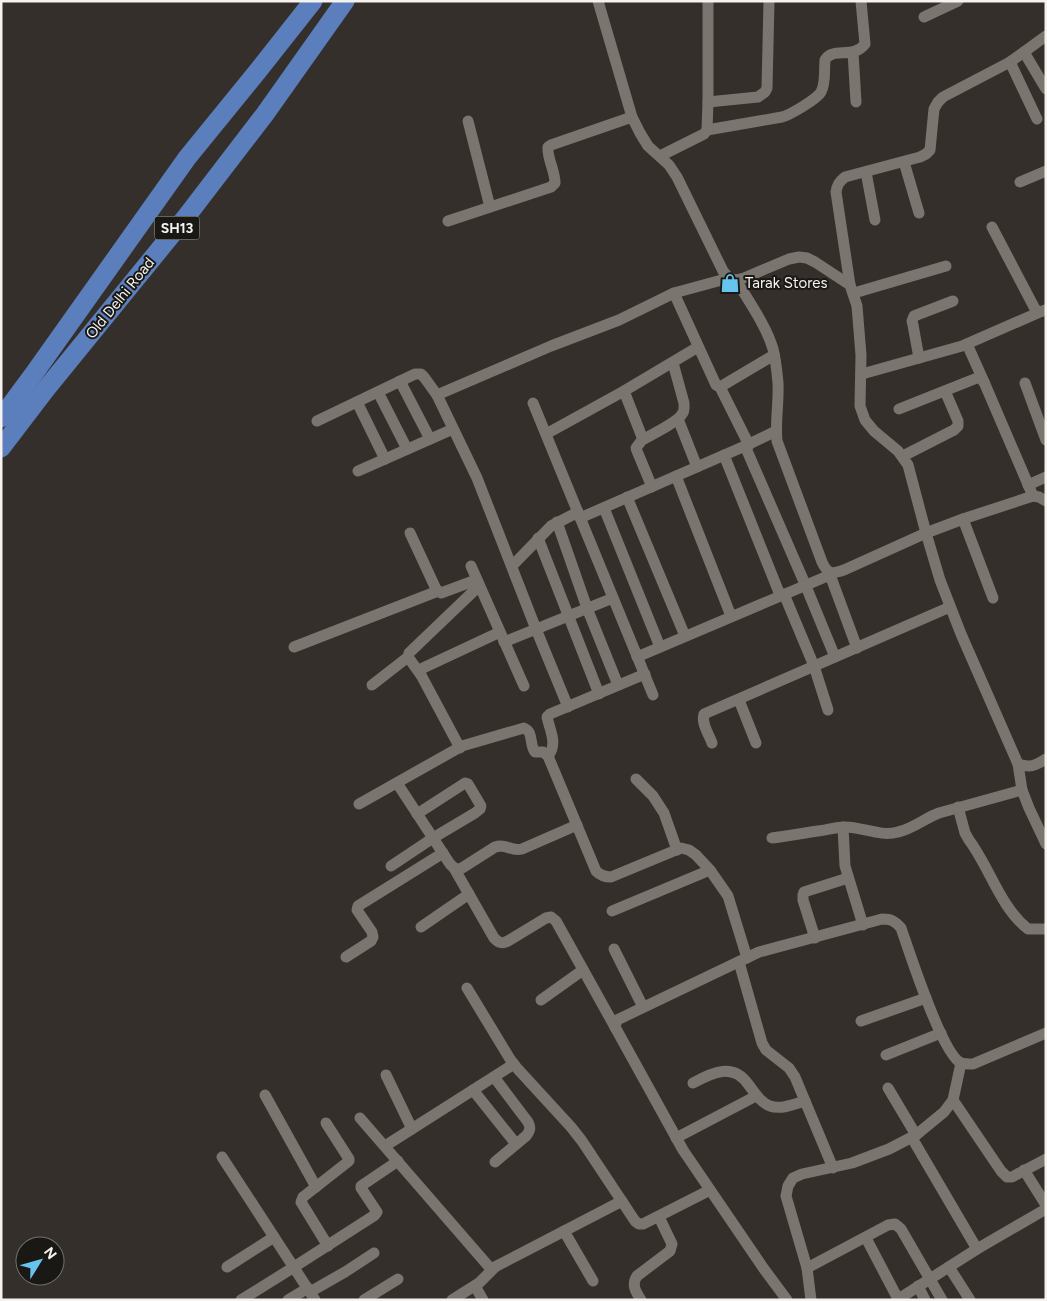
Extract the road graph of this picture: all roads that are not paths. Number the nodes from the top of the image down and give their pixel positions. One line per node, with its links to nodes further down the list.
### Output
1 (313, 1): 53 (main road, Old Delhi Road / SH13)
2 (345, 1): 63 (main road, Old Delhi Road / SH13)
3 (598, 1): 16 (street)
4 (708, 1): 14 (street)
5 (769, 1): 14 (street)
6 (861, 1): 10 (street)
7 (958, 1): 8 (street)
8 (924, 17)
9 (1046, 36): 11 (street)
10 (853, 52): 15 (street); 19 (street)
11 (1024, 52): 12 (street); 13 (street)
12 (1010, 62): 17 (street); 21 (street)
13 (1046, 89)
14 (708, 102): 19 (street)
15 (856, 102)
16 (632, 117): 20 (street); 25 (street)
17 (1037, 119)
18 (468, 121): 25 (street)
19 (707, 130): 20 (street)
20 (660, 156): 31 (street)
21 (904, 162): 23 (street); 26 (street)
22 (1046, 171): 24 (street)
23 (866, 172): 27 (street); 32 (street)
24 (1020, 182)
25 (490, 207): 28 (street)
26 (918, 213)
27 (875, 220)
28 (448, 221)
29 (992, 228): 35 (street)
30 (946, 266): 32 (street)
31 (733, 279): 32 (street); 33 (street); 38 (street)
32 (852, 289): 41 (street)
33 (674, 293): 37 (street); 49 (street)
34 (953, 301): 39 (street)
35 (1043, 310): 36 (street)
36 (967, 344): 39 (street); 43 (street)
37 (698, 347): 40 (street); 45 (street)
38 (774, 355): 45 (street); 57 (street)
39 (919, 358): 41 (street)
40 (673, 362): 46 (street); 54 (street)
41 (862, 374): 66 (street)
42 (400, 381): 48 (street); 49 (street); 59 (street)
43 (984, 382): 47 (street); 72 (street)
44 (1025, 383): 61 (street)
45 (720, 387): 62 (street)
46 (624, 391): 58 (street); 60 (street)
47 (945, 391): 52 (street); 66 (street)
48 (378, 392): 50 (street); 64 (street)
49 (437, 394): 56 (street)
50 (357, 402): 55 (street); 67 (street)
51 (533, 403): 58 (street)
52 (899, 409)
53 (1, 418)
54 (678, 419): 60 (street); 68 (street)
55 (317, 421)
56 (453, 429): 59 (street); 85 (street)
57 (776, 431): 62 (street); 86 (street)
58 (546, 434): 78 (street)
59 (430, 439): 64 (street)
60 (642, 440): 73 (street)
61 (1046, 440)
62 (747, 445): 65 (street); 88 (street)
63 (1, 448)
64 (407, 449): 67 (street)
65 (724, 455): 68 (street); 90 (street)
66 (903, 456): 82 (street)
67 (385, 459): 69 (street)
68 (697, 467): 70 (street)
69 (358, 471)
70 (676, 476): 73 (street); 96 (street)
71 (1046, 477): 72 (street)
72 (1028, 485): 74 (street)
73 (652, 487): 75 (street)
74 (1033, 496): 76 (street); 79 (street)
75 (627, 497): 77 (street); 98 (street)
76 (1046, 501)
77 (604, 508): 78 (street); 101 (street)
78 (579, 515): 80 (street); 91 (street)
79 (963, 519): 82 (street); 92 (street)
80 (556, 522): 83 (street); 94 (street)
81 (410, 533): 89 (street)
82 (926, 534): 86 (street); 93 (street)
83 (538, 538): 85 (street); 95 (street)
84 (471, 566): 87 (street)
85 (512, 566): 97 (street)
86 (830, 574): 88 (street); 102 (street)
87 (478, 583): 89 (street); 99 (street); 104 (street)
88 (805, 584): 90 (street); 105 (street)
89 (438, 591): 100 (street)
90 (782, 594): 96 (street); 106 (street)
91 (613, 598): 94 (street); 103 (street)
92 (993, 598)
93 (950, 607): 102 (street); 122 (street)
94 (587, 608): 95 (street); 110 (street)
95 (568, 616): 97 (street); 112 (street)
96 (731, 616): 98 (street)
97 (536, 629): 99 (street); 115 (street)
98 (685, 636): 101 (street)
99 (502, 637): 108 (street); 111 (street)
100 (294, 647)
101 (660, 647): 103 (street)
102 (857, 648): 105 (street)
103 (638, 656): 107 (street)
104 (408, 657): 108 (street); 109 (street)
105 (835, 657): 106 (street)
106 (814, 666): 114 (street); 116 (street)
107 (645, 674): 110 (street); 113 (street)
108 (421, 675): 119 (street)
109 (372, 685)
110 (618, 685): 112 (street)
111 (524, 686)
112 (599, 694): 115 (street)
113 (654, 695)
114 (738, 700): 117 (street); 118 (street)
115 (568, 707): 120 (street)
116 (828, 710)
117 (712, 743)
118 (756, 743)
119 (460, 748): 120 (street); 124 (street)
120 (548, 756): 129 (street)
121 (1046, 759): 122 (street)
122 (1018, 764): 125 (street)
123 (636, 779): 134 (street)
124 (397, 783): 126 (street); 128 (street)
125 (1022, 790): 127 (street); 133 (street)
126 (359, 804)
127 (958, 807): 130 (street); 144 (street)
128 (417, 814): 131 (street); 131 (street)
129 (576, 825): 134 (street); 137 (street)
130 (843, 827): 132 (street); 139 (street)
131 (433, 838): 135 (street); 136 (street)
132 (772, 838)
133 (1046, 844)
134 (677, 850): 138 (street)
135 (443, 853): 137 (street); 147 (street)
136 (391, 866)
137 (454, 868): 140 (street)
138 (710, 870): 141 (street); 148 (street)
139 (848, 878): 142 (street); 145 (street)
140 (469, 894): 143 (street); 149 (street)
141 (612, 911)
142 (863, 925): 145 (street); 151 (street)
143 (421, 927)
144 (1046, 929)
145 (815, 938): 148 (street)
146 (614, 949): 153 (street)
147 (346, 957)
148 (743, 960): 153 (street); 169 (street)
149 (583, 970): 152 (street); 155 (street)
150 (467, 988): 160 (street)
151 (926, 998): 154 (street); 157 (street)
152 (541, 1000)
153 (643, 1007): 155 (street)
154 (861, 1021)
155 (615, 1027): 174 (street)
156 (1046, 1032): 159 (street)
157 (941, 1033): 158 (street); 159 (street)
158 (886, 1055)
159 (961, 1063): 168 (street)
160 (514, 1064): 162 (street); 185 (street)
161 (386, 1075): 172 (street)
162 (494, 1077): 165 (street); 175 (street)
163 (693, 1083): 167 (street)
164 (888, 1088): 173 (street)
165 (473, 1090): 172 (street); 175 (street)
166 (265, 1095): 183 (street)
167 (756, 1096): 169 (street); 174 (street)
168 (953, 1100): 173 (street); 182 (street)
169 (805, 1102): 181 (street)
170 (360, 1118): 176 (street)
171 (326, 1123): 183 (street)
172 (412, 1129): 176 (street)
173 (914, 1136): 181 (street); 192 (street)
174 (676, 1138): 184 (street)
175 (516, 1144): 180 (street)
176 (385, 1146): 179 (street)
177 (222, 1157): 189 (street)
178 (1046, 1158): 182 (street)
179 (398, 1162): 191 (street); 197 (street)
180 (495, 1162)
181 (833, 1168): 198 (street)
182 (1024, 1170): 186 (street)
183 (316, 1188): 191 (street)
184 (710, 1190): 187 (street); 211 (street)
185 (622, 1201): 187 (street); 188 (street)
186 (1046, 1207): 192 (street)
187 (659, 1217): 210 (street)
188 (564, 1231): 197 (street); 201 (street)
189 (274, 1237): 194 (street); 196 (street)
190 (866, 1238): 198 (street); 200 (street); 213 (street)
191 (328, 1246): 196 (street)
192 (977, 1249): 195 (street)
193 (374, 1253): 204 (street)
194 (227, 1267)
195 (949, 1267): 200 (street); 216 (street)
196 (294, 1268): 204 (street); 205 (street)
197 (494, 1268): 202 (street)
198 (807, 1268): 212 (street)
199 (398, 1279): 207 (street)
200 (930, 1280): 203 (street); 215 (street)
201 (592, 1281)
202 (475, 1286): 208 (street); 209 (street)
203 (918, 1286): 213 (street); 214 (street)
204 (311, 1293): 206 (street)
205 (241, 1300)
206 (288, 1300)
207 (364, 1300)
208 (452, 1300)
209 (483, 1300)
210 (641, 1300)
211 (787, 1300)
212 (811, 1300)
213 (898, 1300)
214 (925, 1300)
215 (942, 1300)
216 (970, 1300)

